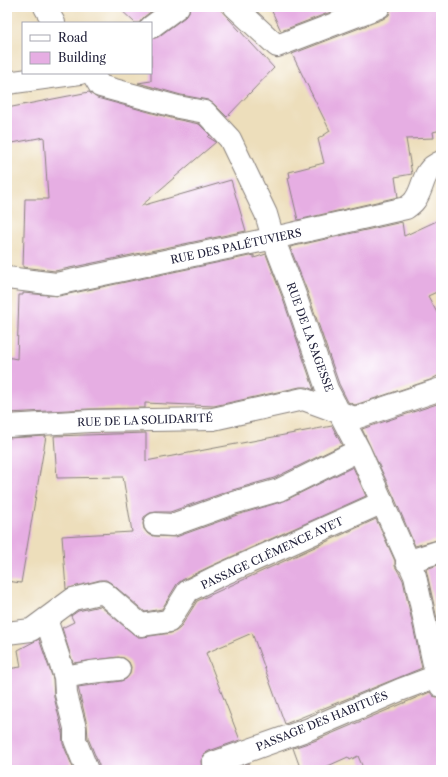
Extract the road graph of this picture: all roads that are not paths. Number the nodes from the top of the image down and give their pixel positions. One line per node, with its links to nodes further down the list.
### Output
1 (45, 7): 5 (street)
2 (178, 7): 6 (street)
3 (235, 7): 4 (street)
4 (379, 7)
5 (53, 22)
6 (152, 26)
7 (73, 74): 9 (street)
8 (93, 74): 11 (street, RUE DE LA SAGESSE)
9 (7, 83)
10 (441, 162): 11 (street, RUE DES PALÉTUVIERS)
11 (273, 238): 12 (street, RUE DES PALÉTUVIERS); 14 (street, RUE DE LA SAGESSE)
12 (7, 278)
13 (441, 389): 14 (street, RUE DE LA SOLIDARITÉ)
14 (339, 412): 15 (street, RUE DE LA SOLIDARITÉ); 16 (street, RUE DE LA SAGESSE)
15 (7, 426)
16 (359, 450): 17 (street, RUE DE LA SAGESSE); 18 (street)
17 (382, 502): 20 (street, RUE DE LA SAGESSE); 21 (street, PASSAGE CLÉMENCE AYET)
18 (154, 524)
19 (441, 551): 20 (street)
20 (408, 562): 24 (street, RUE DE LA SAGESSE)
21 (46, 619): 22 (street, PASSAGE CLÉMENCE AYET); 25 (street)
22 (7, 633)
23 (119, 669): 25 (street)
24 (438, 674): 27 (street, PASSAGE DES HABITUÉS)
25 (65, 677): 26 (street)
26 (87, 770)
27 (215, 770)

